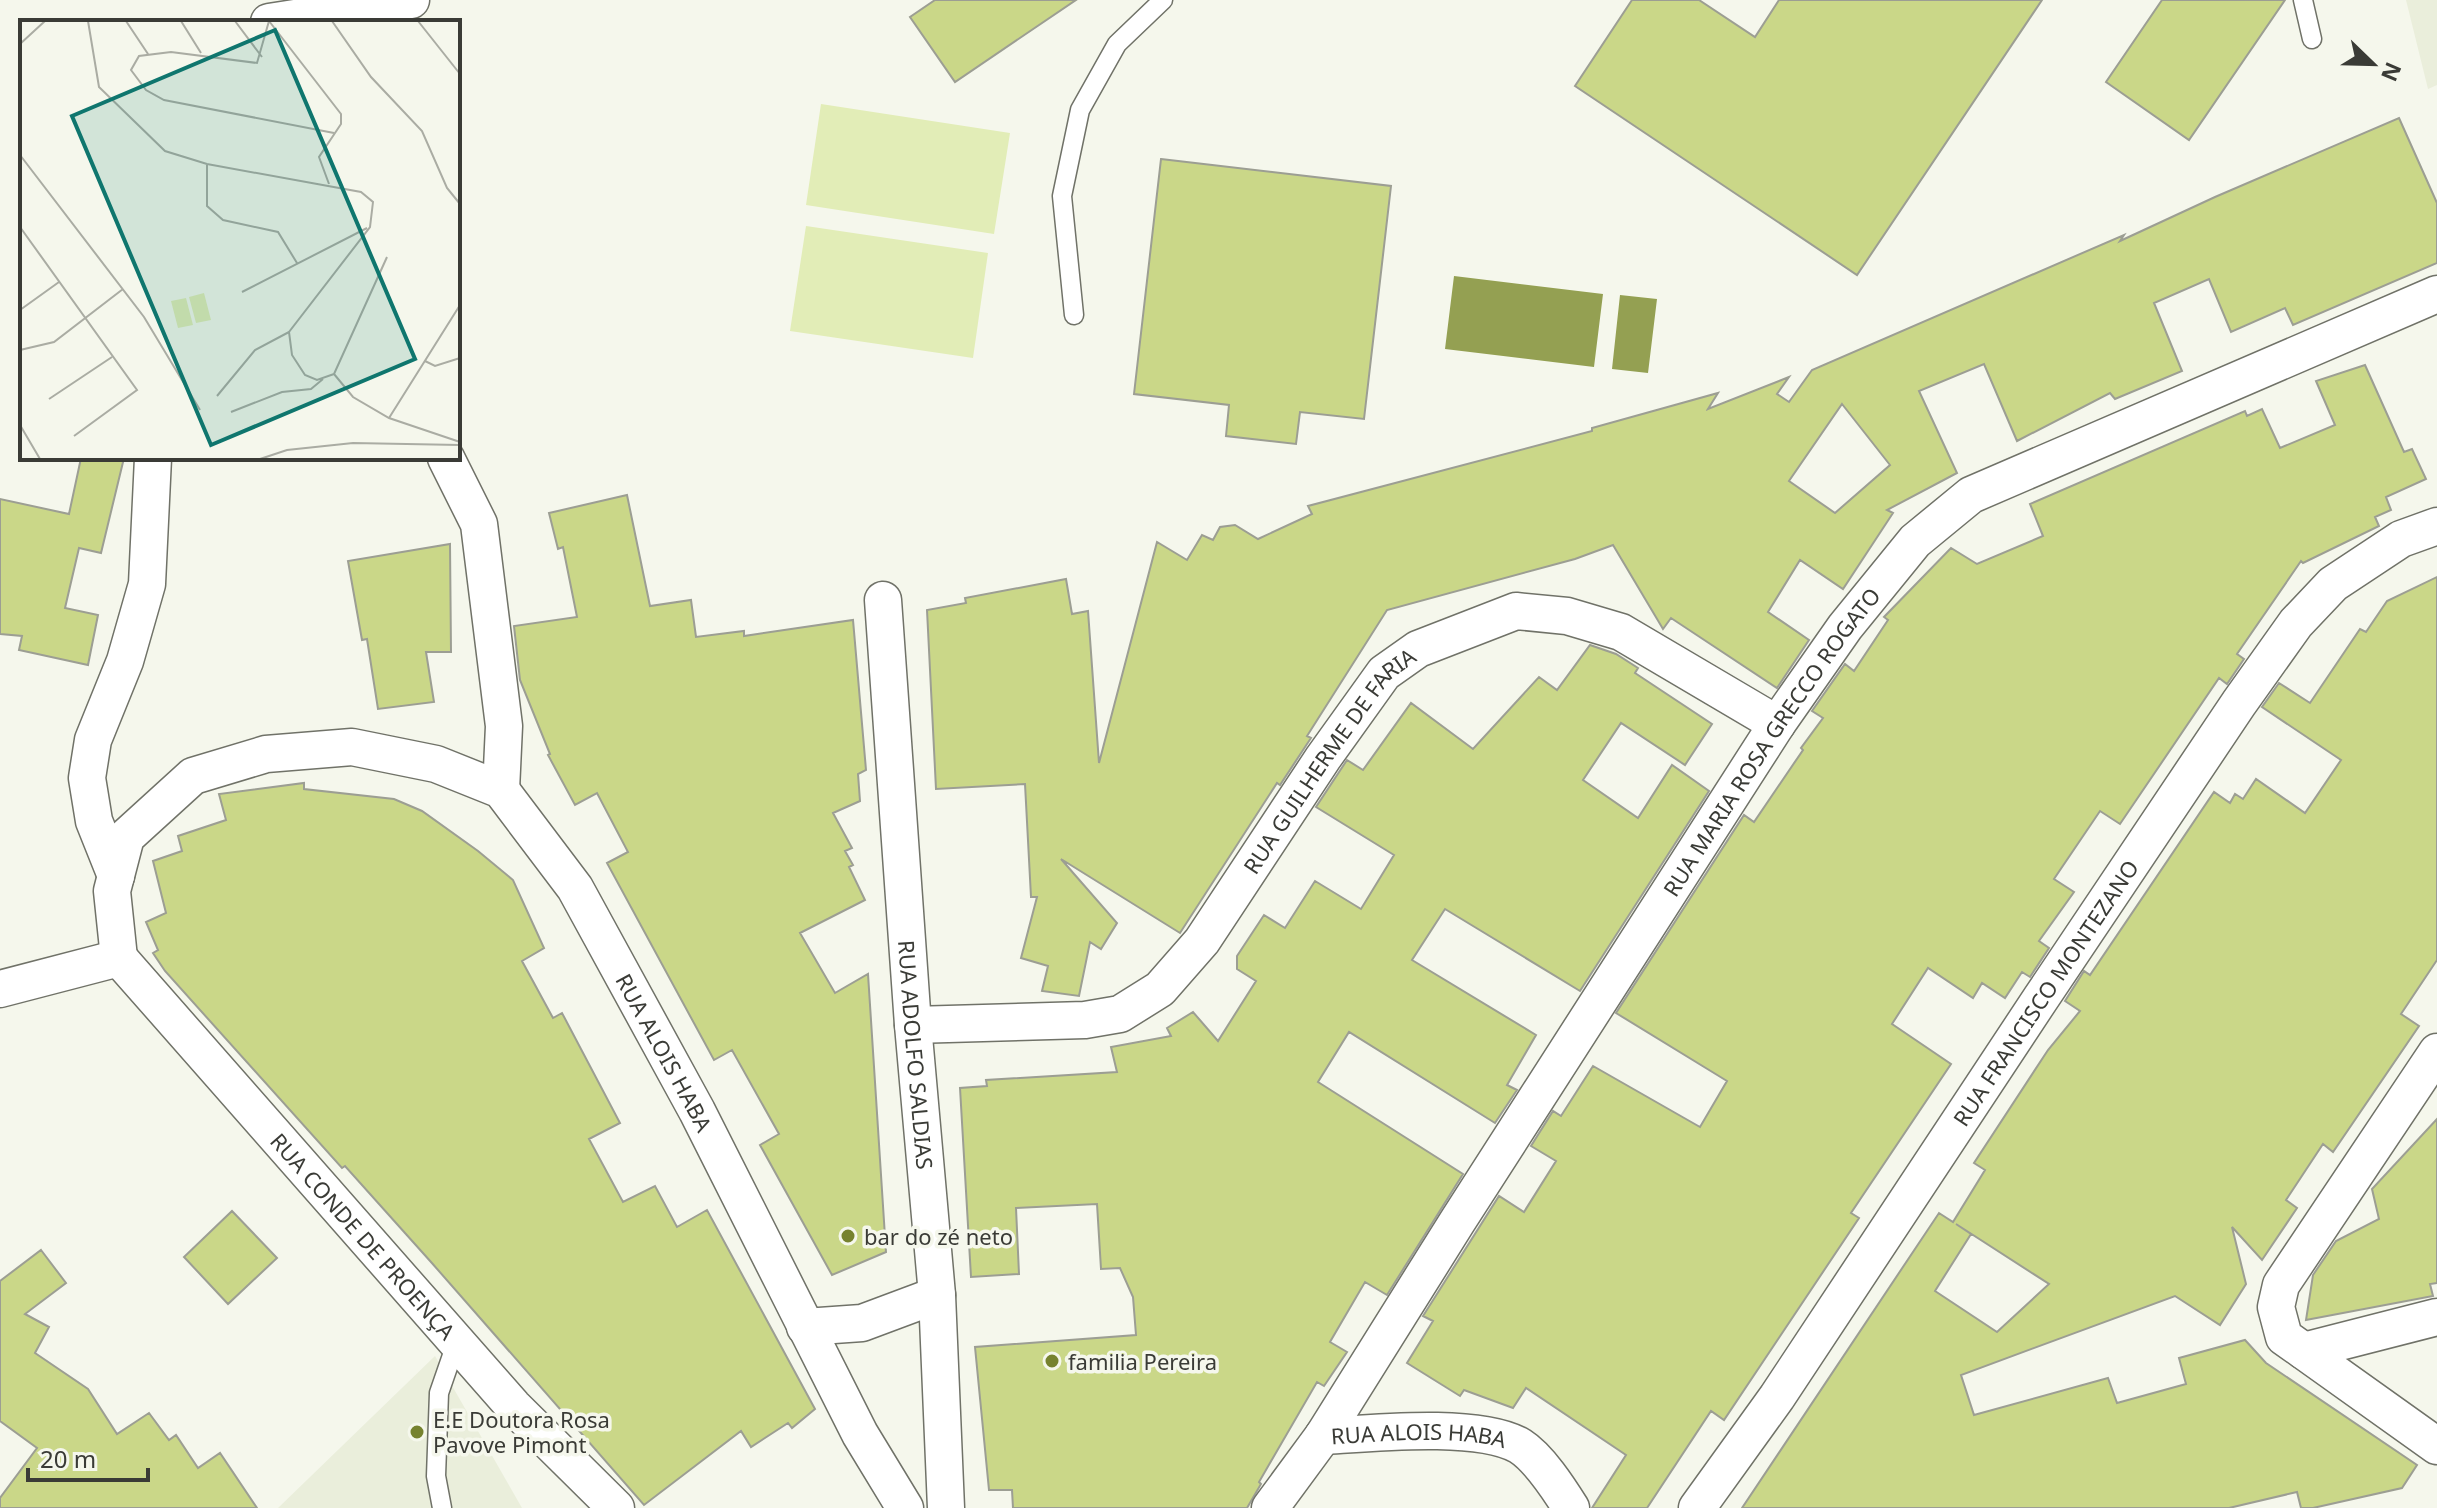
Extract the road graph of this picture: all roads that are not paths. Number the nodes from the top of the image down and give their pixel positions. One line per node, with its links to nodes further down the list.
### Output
1 (411, 0): 4 (street)
2 (1163, 0): 7 (lane)
3 (2303, 0): 5 (lane)
4 (282, 20)
5 (2312, 39)
6 (2437, 294): 12 (street, RUA MARIA ROSA GRECCO ROGATO)
7 (1074, 315)
8 (153, 460): 14 (street)
9 (447, 460): 13 (street)
10 (2437, 526): 32 (street, RUA FRANCISCO MONTEZANO)
11 (883, 600): 17 (street, RUA ADOLFO SALDIAS)
12 (1777, 724): 17 (street, RUA GUILHERME DE FARIA); 24 (street, RUA MARIA ROSA GRECCO ROGATO)
13 (501, 790): 14 (street); 21 (street, RUA ALOIS HABA)
14 (116, 876): 15 (street)
15 (119, 958): 16 (street); 22 (street, RUA CONDE DE PROENÇA)
16 (0, 989)
17 (913, 1025): 19 (street, RUA ADOLFO SALDIAS)
18 (2437, 1052): 23 (street)
19 (937, 1295): 21 (street); 29 (street, RUA ADOLFO SALDIAS)
20 (2437, 1317): 23 (street)
21 (805, 1327): 28 (street, RUA ALOIS HABA)
22 (457, 1341): 26 (lane); 27 (street, RUA CONDE DE PROENÇA)
23 (2304, 1351): 25 (street)
24 (1323, 1436): 30 (street, RUA ALOIS HABA); 31 (street, RUA ALOIS HABA)
25 (2437, 1446)
26 (442, 1508)
27 (616, 1508)
28 (905, 1508)
29 (946, 1508)
30 (1270, 1508)
31 (1571, 1508)
32 (1697, 1508)

